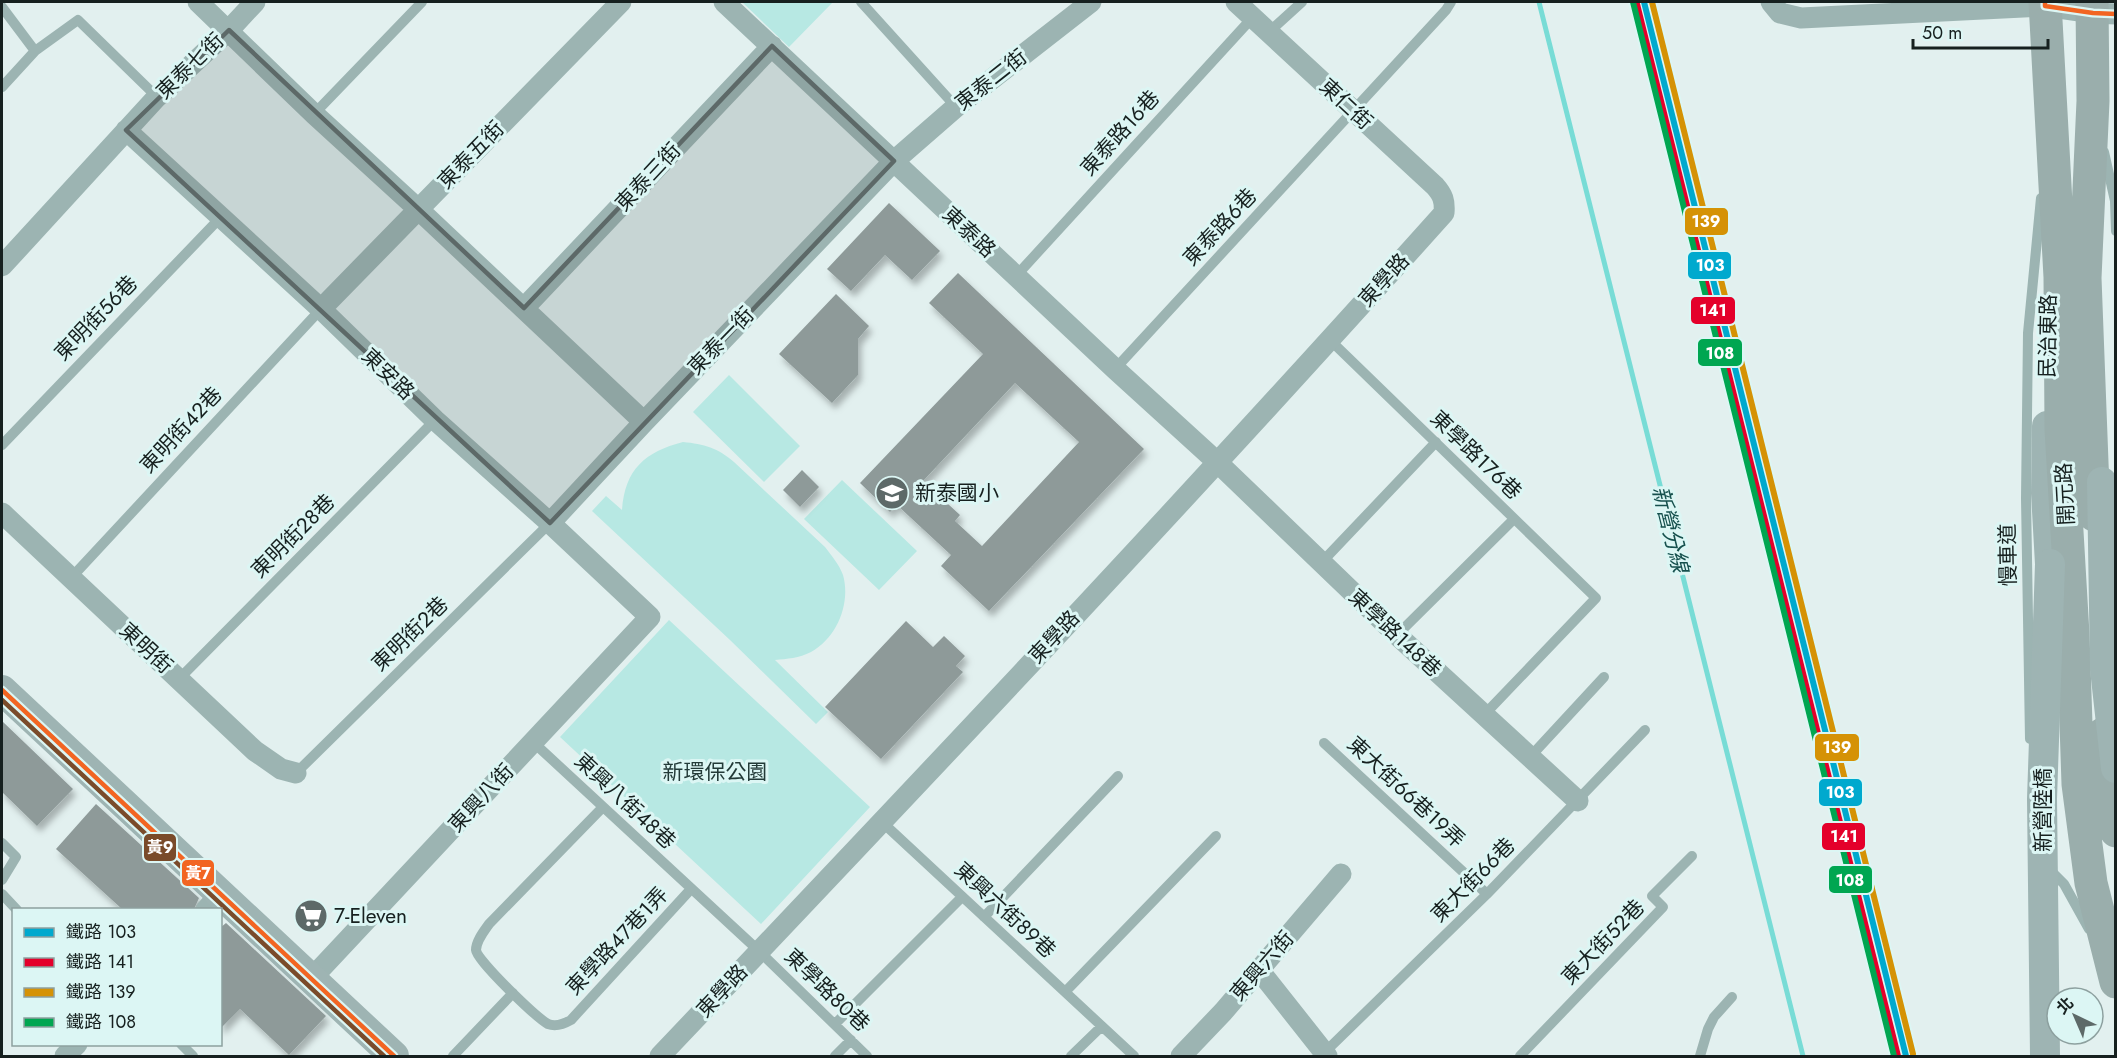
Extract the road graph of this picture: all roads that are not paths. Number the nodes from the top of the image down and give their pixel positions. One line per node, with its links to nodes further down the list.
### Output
1 (198, 2): 16 (street)
2 (255, 2): 16 (street, 東泰七街)
3 (422, 2): 26 (lane)
4 (621, 2): 31 (street, 東泰五街)
5 (724, 2): 18 (street, 東泰路)
6 (861, 2): 23 (lane)
7 (1091, 2): 23 (street, 東泰二街)
8 (1236, 2): 15 (street, 東仁街)
9 (1302, 2): 17 (lane)
10 (1451, 2): 25 (lane, 東泰路6巷)
11 (1771, 2): 12 (street)
12 (2048, 3): 14 (street); 24 (main road, 開元路)
13 (2, 7): 19 (lane)
14 (2100, 10): 22 (main road, 開元路)
15 (1253, 17): 17 (street, 東仁街); 36 (lane, 東泰路16巷)
16 (228, 30): 21 (street, 東泰七街); 26 (street)
17 (1269, 32): 25 (street, 東仁街)
18 (772, 46): 28 (street, 東泰路); 37 (street, 東泰三街)
19 (35, 51): 20 (lane); 21 (lane)
20 (2, 87)
21 (157, 97): 27 (street, 東泰七街)
22 (2093, 101): 34 (lane); 64 (street, 開元路, bridge); 64 (main road, 開元路)
23 (956, 107): 28 (street, 東泰二街)
24 (2050, 108): 29 (lane); 50 (street, 民治東路); 89 (main road, 開元路)
25 (1354, 111): 32 (street, 東仁街); 40 (lane, 東泰路6巷)
26 (314, 114): 31 (street)
27 (126, 130): 33 (street, 東安路); 35 (street, 東泰七街)
28 (894, 161): 36 (street, 東泰路); 42 (street, 東泰一街)
29 (2043, 179)
30 (2042, 191): 62 (lane, 慢車道)
31 (418, 208): 37 (street); 38 (street, 東泰五街)
32 (1444, 213): 39 (street, 東學路)
33 (220, 218): 38 (street, 東安路); 44 (lane, 東明街56巷)
34 (2115, 231)
35 (2, 266)
36 (1016, 276): 40 (street, 東泰路)
37 (524, 308): 42 (street)
38 (321, 309): 41 (street, 東安路); 51 (lane, 東明街42巷)
39 (1330, 340): 43 (lane, 東學路176巷); 45 (street, 東學路)
40 (1115, 369): 45 (street, 東泰路)
41 (435, 420): 48 (street, 東安路); 56 (lane, 東明街28巷)
42 (644, 422): 48 (street, 東泰一街)
43 (1436, 442): 47 (lane, 東學路176巷); 49 (lane)
44 (2, 445)
45 (1216, 461): 49 (street, 東學路148巷); 69 (street, 東學路)
46 (2, 513): 51 (street, 東明街)
47 (1514, 519): 53 (lane); 58 (lane, 東學路176巷)
48 (550, 523): 52 (street, 東安路); 65 (lane, 東明街2巷)
49 (1320, 563): 53 (street, 東學路148巷)
50 (2050, 564): 107 (street, 新營陸橋, bridge)
51 (71, 578): 56 (street, 東明街)
52 (650, 617): 60 (street, 東興八街)
53 (1396, 635): 58 (street, 東學路148巷)
54 (2115, 648): 64 (lane)
55 (1604, 677): 63 (lane)
56 (179, 679): 65 (street, 東明街)
57 (2, 690): 82 (street)
58 (1484, 715): 63 (street, 東學路148巷)
59 (1645, 730): 67 (lane, 東大街66巷)
60 (533, 742): 68 (lane, 東興八街48巷); 88 (street, 東興八街)
61 (1324, 742): 80 (lane, 東大街66巷19弄)
62 (2030, 745)
63 (1530, 757): 67 (street, 東學路148巷)
64 (2110, 761): 70 (main road, 開元路)
65 (296, 773)
66 (1118, 776): 85 (lane)
67 (1578, 801): 80 (lane, 東大街66巷)
68 (603, 807): 77 (lane, 東興八街48巷); 91 (lane)
69 (882, 822): 81 (lane, 東興六街89巷); 86 (street, 東學路)
70 (2115, 831)
71 (1216, 836): 90 (lane)
72 (2, 843): 76 (lane)
73 (2031, 850): 78 (street); 89 (lane)
74 (1692, 856): 105 (lane, 東大街52巷)
75 (1341, 874): 87 (street, 東興六街)
76 (2, 880)
77 (691, 889): 86 (lane, 東興八街48巷); 91 (lane, 東學路47巷1弄)
78 (2047, 891)
79 (2, 894): 83 (lane)
80 (1487, 894): 96 (lane, 東大街66巷)
81 (962, 897): 85 (lane, 東興六街89巷); 93 (lane)
82 (213, 902)
83 (17, 908)
84 (222, 909): 88 (street)
85 (984, 917): 90 (lane, 東興六街89巷)
86 (759, 951): 93 (lane, 東學路80巷); 99 (street, 東學路)
87 (1259, 969): 96 (street); 104 (street, 東興六街)
88 (311, 979): 97 (street)
89 (2115, 980)
90 (1065, 992): 94 (lane, 東興六街89巷)
91 (513, 993): 98 (lane)
92 (1732, 997): 106 (lane)
93 (835, 1024): 95 (lane, 東學路80巷)
94 (1101, 1027): 102 (lane); 103 (lane, 東興六街89巷)
95 (851, 1040): 100 (lane); 101 (lane, 東學路80巷)
96 (1325, 1055)
97 (394, 1056)
98 (453, 1056)
99 (660, 1056)
100 (835, 1056)
101 (867, 1056)
102 (1071, 1056)
103 (1134, 1056)
104 (1181, 1056)
105 (1520, 1056)
106 (1700, 1056)
107 (2045, 1056)

